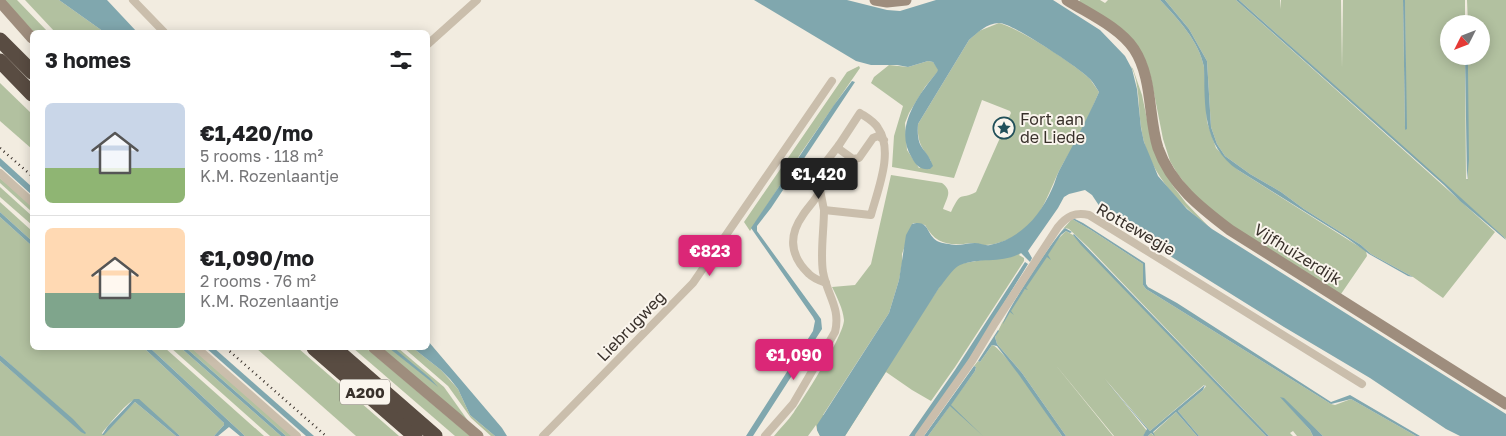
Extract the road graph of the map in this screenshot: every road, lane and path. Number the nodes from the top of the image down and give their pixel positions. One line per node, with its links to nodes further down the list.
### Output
1 (133, 0): 7 (street)
2 (477, 0): 11 (street)
3 (875, 0): 4 (street)
4 (906, 0)
5 (1067, 0): 29 (street, Vijfhuizerdijk)
6 (0, 2): 9 (street)
7 (162, 30)
8 (0, 33): 12 (highway)
9 (30, 36)
10 (0, 40): 12 (highway)
11 (430, 42)
12 (16, 56): 14 (highway)
13 (0, 61): 16 (highway)
14 (30, 70)
15 (832, 81): 34 (street, Liebrugweg)
16 (30, 92)
17 (884, 140): 18 (street); 18 (street); 22 (street)
18 (839, 145): 20 (street)
19 (0, 174): 21 (street)
20 (820, 190): 22 (street); 23 (street)
21 (30, 200)
22 (824, 210): 23 (street)
23 (826, 283): 35 (street)
24 (199, 350): 30 (street)
25 (316, 350): 31 (highway, A200)
26 (336, 350): 32 (highway, A200)
27 (376, 350): 33 (street)
28 (1362, 384): 36 (street, Rottewegje)
29 (1506, 404)
30 (297, 436)
31 (415, 436)
32 (435, 436)
33 (478, 436)
34 (543, 436)
35 (765, 436)
36 (919, 436)

